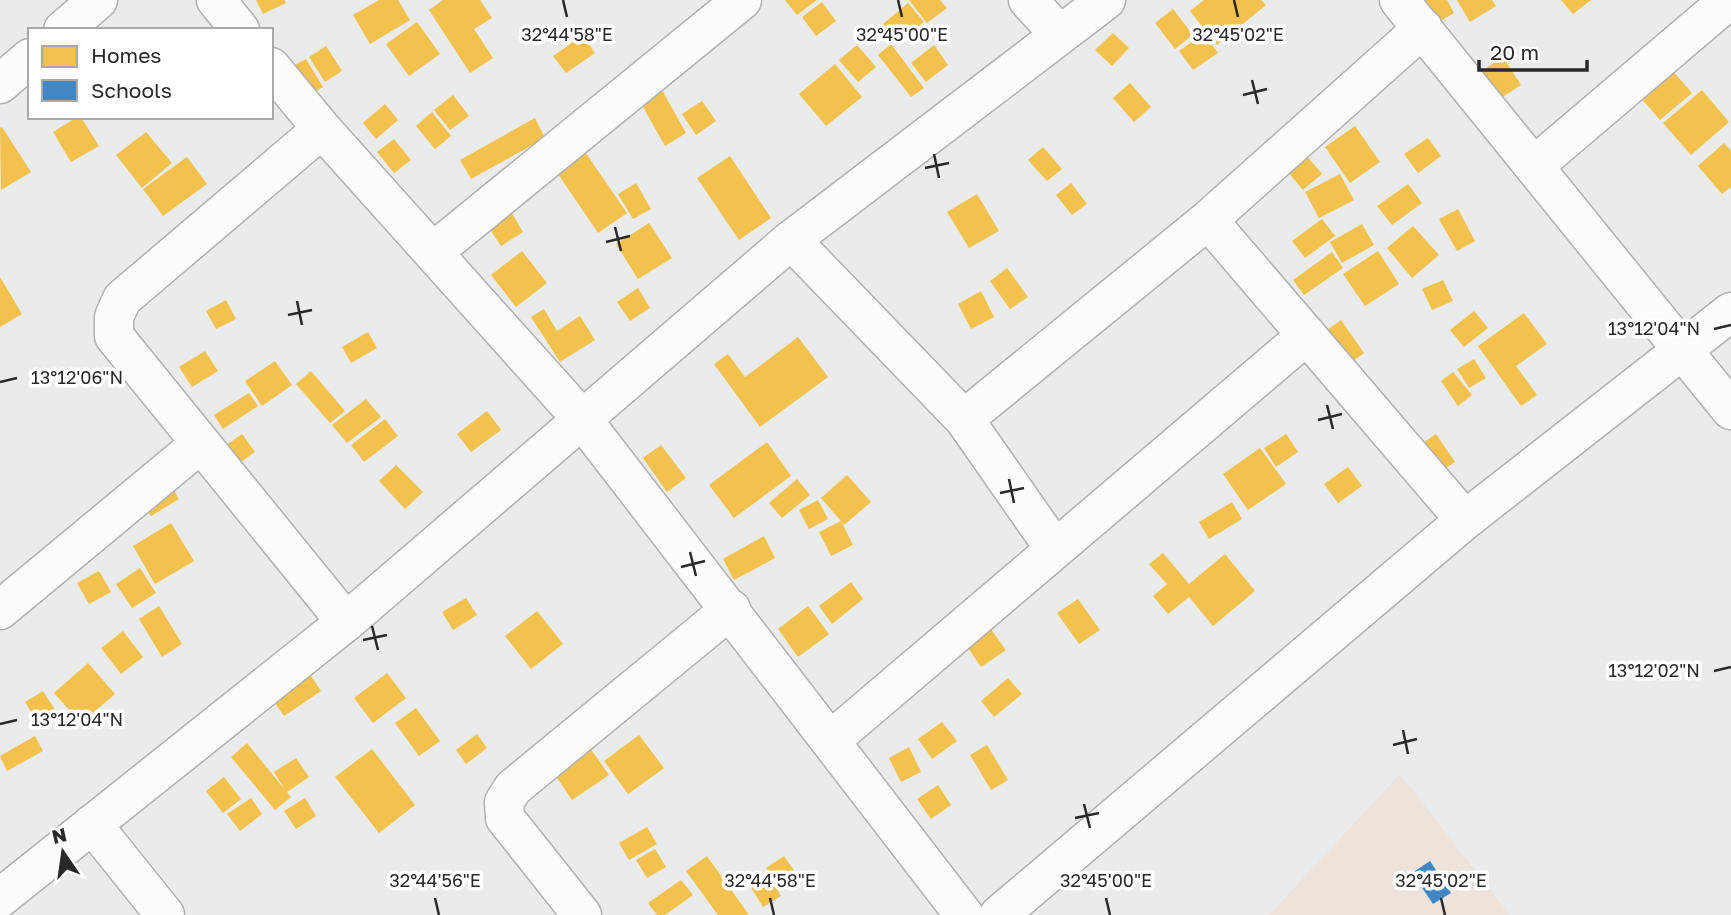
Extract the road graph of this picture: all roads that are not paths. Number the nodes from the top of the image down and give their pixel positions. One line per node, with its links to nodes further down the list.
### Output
1 (98, 0): 8 (street)
2 (216, 0): 9 (street)
3 (742, 0): 18 (street)
4 (1028, 0): 10 (street)
5 (1106, 0): 10 (street)
6 (1729, 0): 15 (street)
7 (1411, 14): 15 (street); 16 (street)
8 (65, 28)
9 (238, 28)
10 (1060, 35): 17 (street)
11 (28, 60): 13 (street)
12 (273, 69): 14 (street)
13 (0, 84)
14 (322, 129): 18 (street); 25 (street)
15 (1534, 166): 21 (street)
16 (1208, 220): 20 (street); 24 (street)
17 (791, 240): 23 (street); 24 (street)
18 (433, 252): 23 (street)
19 (1731, 312): 21 (street)
20 (1307, 335): 26 (street); 27 (street)
21 (1681, 350): 22 (street); 26 (street)
22 (1731, 410)
23 (582, 419): 28 (street); 30 (street)
24 (964, 419): 27 (street)
25 (200, 444): 29 (street); 30 (street)
26 (1465, 520): 37 (street)
27 (1054, 548): 31 (street)
28 (731, 609): 31 (street); 35 (street)
29 (0, 610)
30 (346, 622): 32 (street)
31 (831, 740): 36 (street)
32 (92, 824): 33 (street); 34 (street)
33 (0, 898)
34 (165, 915)
35 (582, 915)
36 (964, 915)
37 (999, 915)

